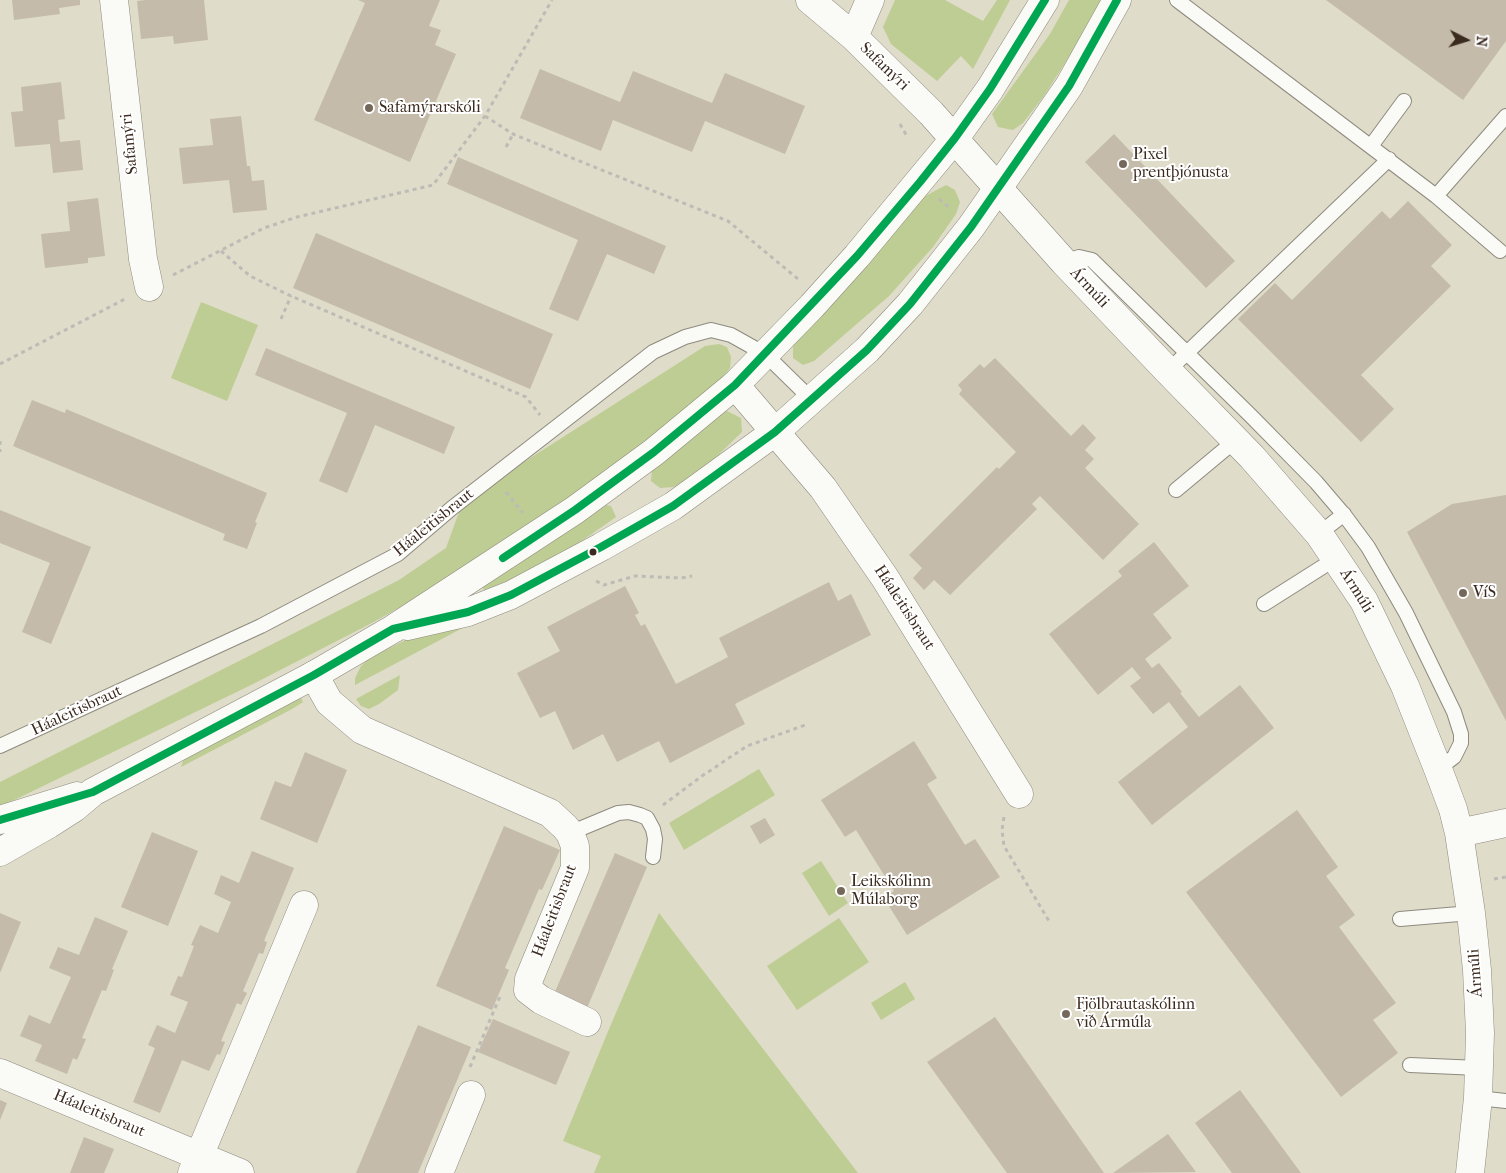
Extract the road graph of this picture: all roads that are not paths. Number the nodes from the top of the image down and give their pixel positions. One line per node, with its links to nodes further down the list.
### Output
1 (114, 0): 17 (street, Safamýri)
2 (810, 0): 7 (street, Safamýri)
3 (870, 0): 7 (street)
4 (1117, 0): 13 (street)
5 (1177, 0): 11 (lane)
6 (1037, 5): 10 (street)
7 (854, 37): 10 (street, Safamýri)
8 (1404, 101): 11 (lane)
9 (1506, 116): 14 (lane)
10 (955, 138): 13 (street, Ármúli); 19 (street)
11 (1371, 146): 12 (lane)
12 (1389, 159): 14 (lane); 18 (lane)
13 (998, 189): 16 (street, Ármúli); 22 (street)
14 (1436, 196): 15 (lane)
15 (1500, 251)
16 (1064, 262): 18 (lane); 20 (street, Ármúli)
17 (149, 287)
18 (1187, 352): 20 (lane); 26 (lane)
19 (765, 354): 21 (street); 22 (lane, Háaleitisbraut); 32 (lane, Háaleitisbraut)
20 (1168, 371): 24 (street, Ármúli)
21 (735, 385): 23 (street, Háaleitisbraut); 30 (street)
22 (812, 400): 23 (street)
23 (775, 432): 30 (street); 35 (street, Háaleitisbraut)
24 (1236, 440): 25 (lane); 27 (street, Ármúli)
25 (1176, 490)
26 (1344, 514): 27 (lane); 33 (lane)
27 (1319, 534): 28 (street, Ármúli)
28 (1336, 559): 29 (lane); 33 (street, Ármúli)
29 (1264, 604)
30 (394, 629): 31 (street)
31 (314, 675): 34 (street); 38 (street)
32 (0, 746)
33 (1438, 769): 39 (street, Ármúli)
34 (93, 792): 36 (street); 40 (street)
35 (1019, 794)
36 (0, 820)
37 (1506, 823): 39 (street)
38 (570, 833): 41 (lane); 45 (street, Háaleitisbraut)
39 (1459, 833): 43 (street, Ármúli)
40 (0, 852)
41 (653, 857)
42 (304, 905): 52 (street)
43 (1471, 913): 44 (lane); 47 (street, Ármúli)
44 (1400, 918)
45 (587, 1022)
46 (1410, 1065): 47 (lane)
47 (1479, 1068): 50 (street, Ármúli)
48 (0, 1073): 52 (street, Háaleitisbraut)
49 (471, 1095): 54 (street)
50 (1478, 1098): 51 (lane); 55 (street, Ármúli)
51 (1506, 1101)
52 (195, 1164): 53 (street, Háaleitisbraut)
53 (240, 1173)
54 (439, 1173)
55 (1470, 1173)

